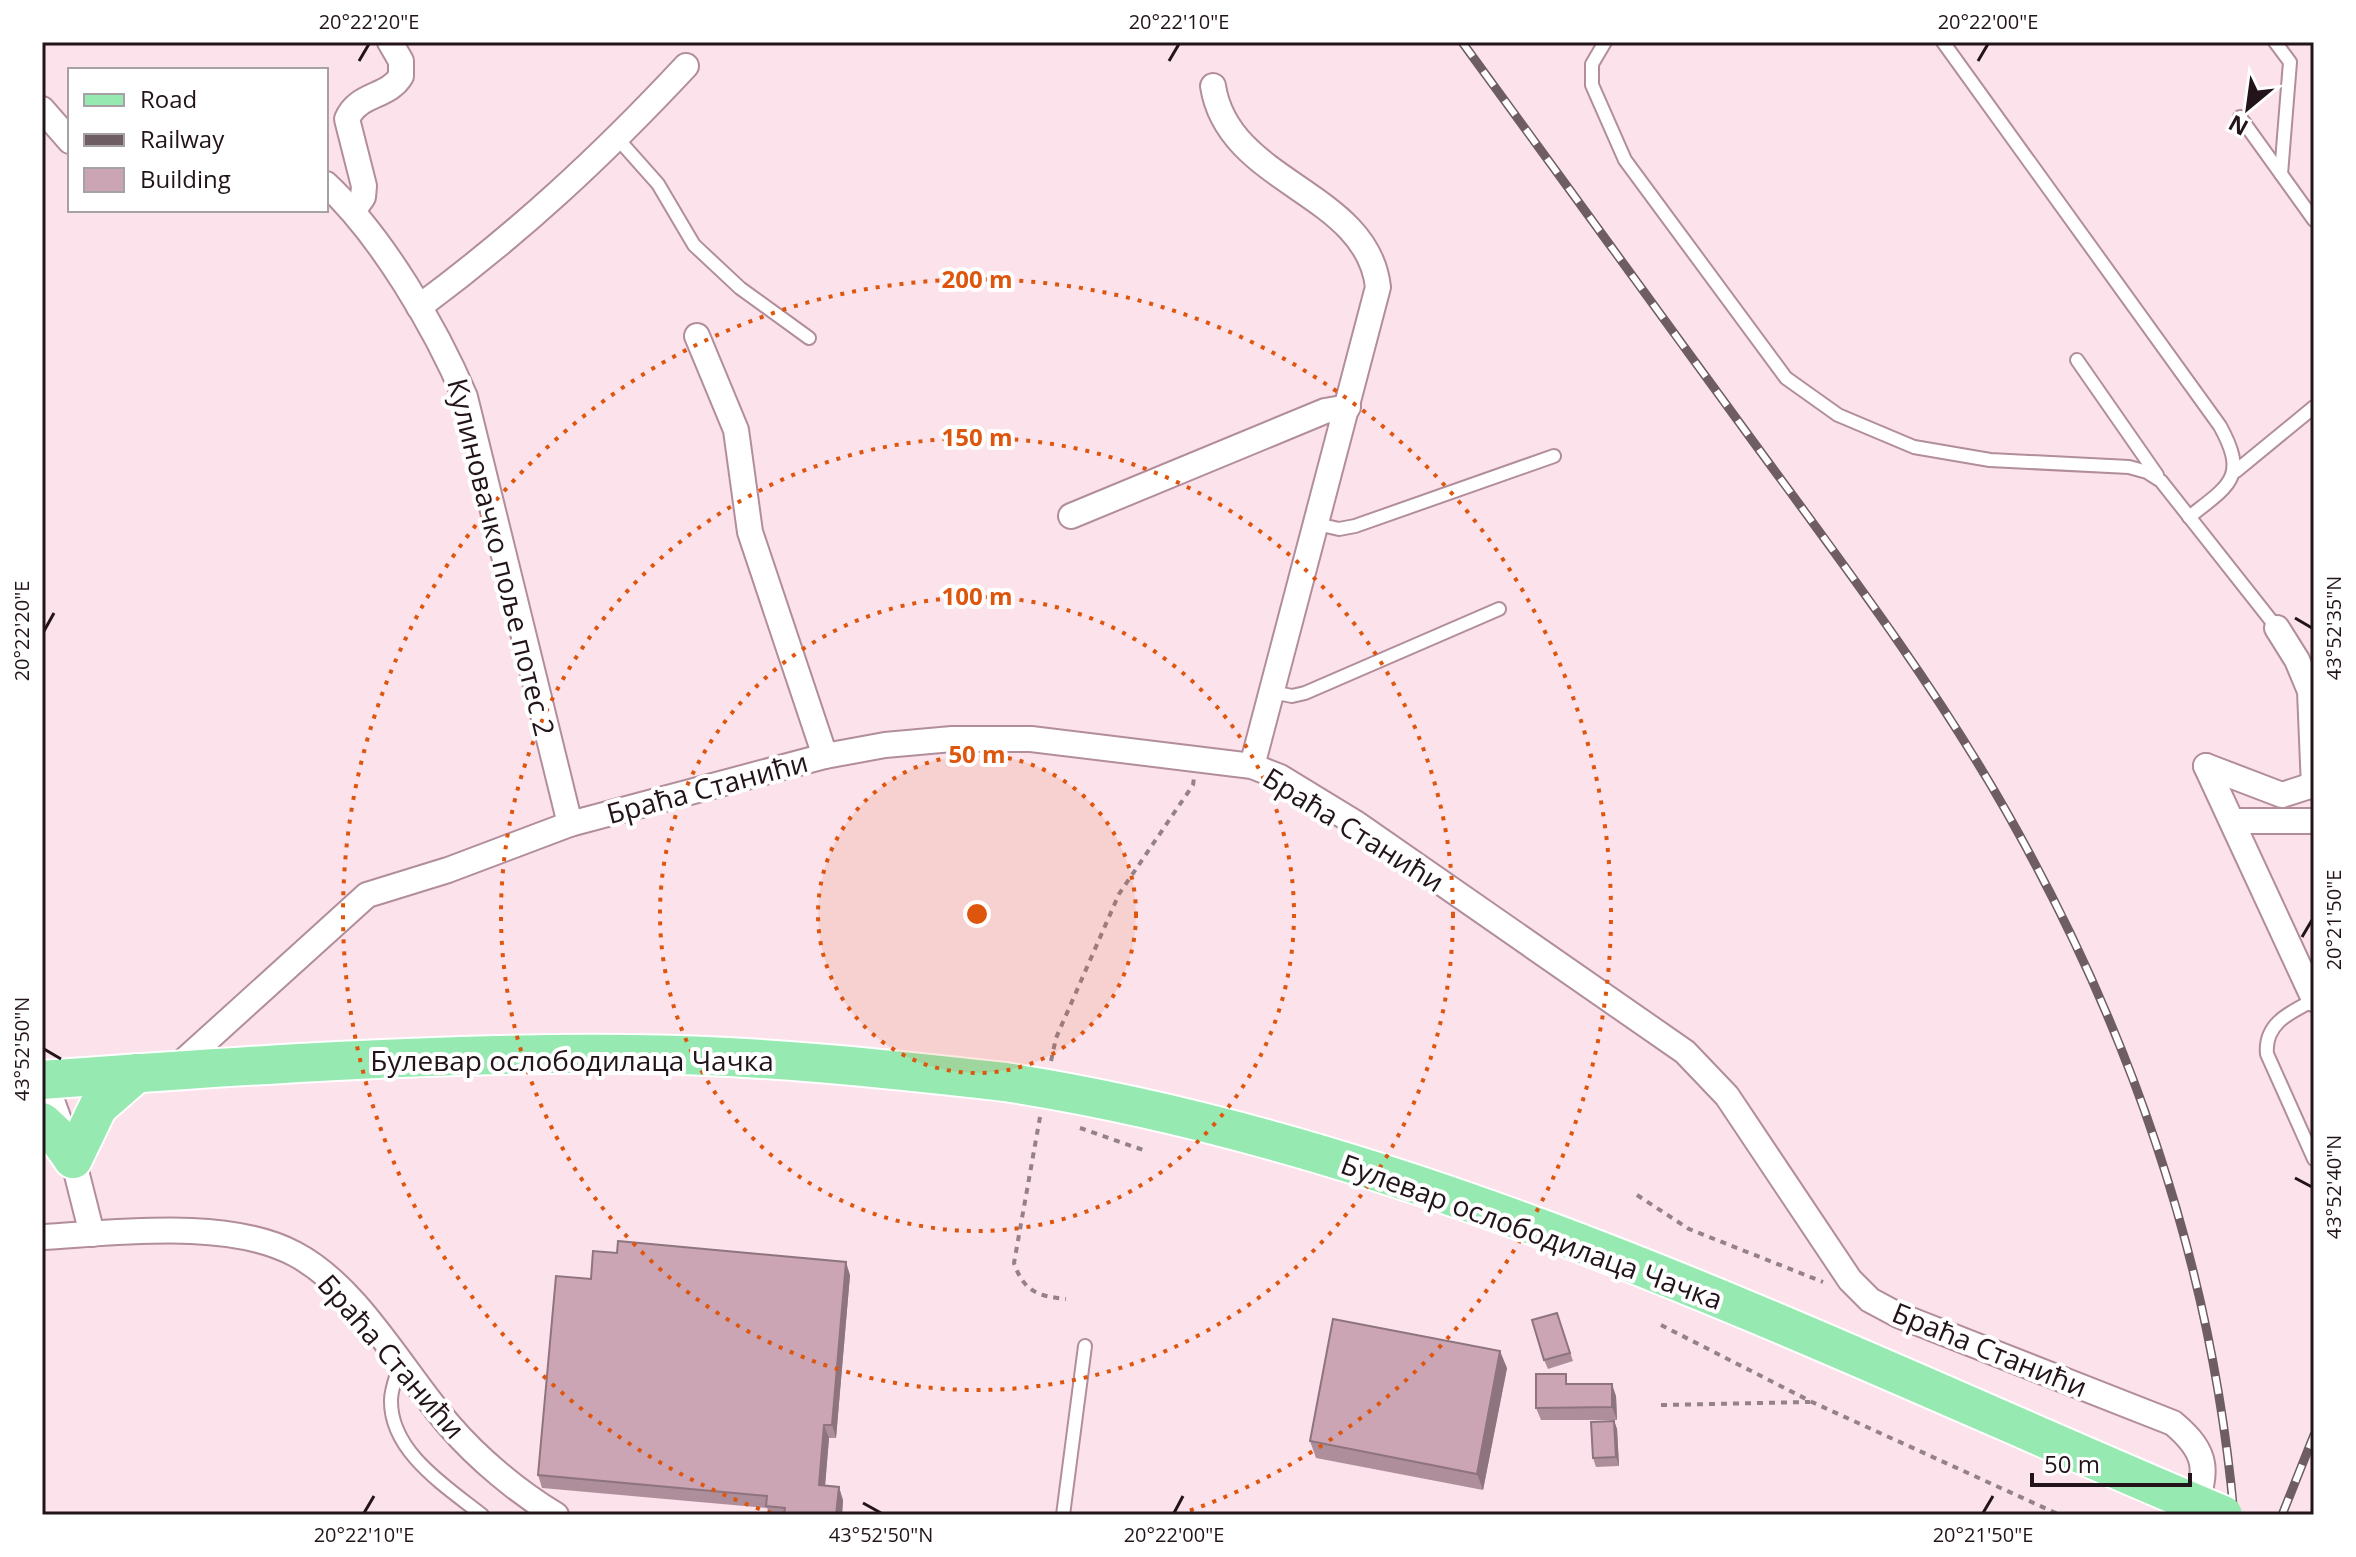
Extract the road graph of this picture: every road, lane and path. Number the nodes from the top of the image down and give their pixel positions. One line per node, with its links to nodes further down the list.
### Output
1 (390, 42): 13 (street)
2 (1605, 42): 23 (lane)
3 (1943, 42): 22 (lane)
4 (2275, 42): 11 (lane)
5 (686, 66): 10 (street)
6 (1213, 86): 19 (street)
7 (42, 109): 9 (street)
8 (2240, 117): 11 (lane)
9 (68, 139)
10 (618, 139): 15 (street); 17 (lane)
11 (2281, 174): 14 (lane)
12 (328, 186): 13 (street, Кулиновачко поље потес 2)
13 (353, 211): 15 (street, Кулиновачко поље потес 2)
14 (2314, 220)
15 (419, 307): 36 (street, Кулиновачко поље потес 2)
16 (697, 336): 30 (street)
17 (809, 338)
18 (2077, 360): 23 (lane)
19 (1348, 407): 24 (street); 26 (street)
20 (2314, 407): 22 (lane)
21 (1554, 456): 26 (lane)
22 (2236, 471): 25 (lane)
23 (2161, 481): 25 (lane)
24 (1071, 516)
25 (2189, 517): 28 (lane)
26 (1317, 524): 29 (street)
27 (1499, 609): 29 (lane)
28 (2277, 628): 33 (street)
29 (1272, 692): 32 (street)
30 (825, 756): 31 (street, Браћа Станићи); 36 (street, Браћа Станићи)
31 (1195, 760): 32 (street, Браћа Станићи); 38 (path)
32 (1252, 766): 62 (street, Браћа Станићи)
33 (2314, 786): 34 (street)
34 (2234, 821): 35 (street); 37 (street)
35 (2314, 821)
36 (570, 824): 39 (street, Браћа Станићи)
37 (2314, 1000): 47 (lane)
38 (1051, 1065)
39 (176, 1068): 40 (main road, Булевар ослободилаца Чачка); 63 (main road, Булевар ослободилаца Чачка, bridge)
40 (137, 1073): 41 (main road, Булевар ослободилаца Чачка); 46 (main road)
41 (43, 1077): 46 (street)
42 (1042, 1106): 52 (path)
43 (42, 1122): 46 (main road)
44 (1077, 1127): 45 (path)
45 (1146, 1151)
46 (73, 1159): 49 (street)
47 (2314, 1159)
48 (1637, 1195): 51 (path)
49 (92, 1234): 50 (street, Браћа Станићи); 55 (street, Браћа Станићи)
50 (42, 1237)
51 (1829, 1284)
52 (1066, 1299)
53 (1661, 1325): 56 (path)
54 (1085, 1346): 60 (lane)
55 (400, 1364): 58 (lane); 59 (street, Браћа Станићи)
56 (1812, 1402): 57 (path); 61 (path)
57 (1661, 1405)
58 (482, 1515)
59 (556, 1515)
60 (1063, 1515)
61 (2060, 1515)
62 (2192, 1515)
63 (2223, 1515)

